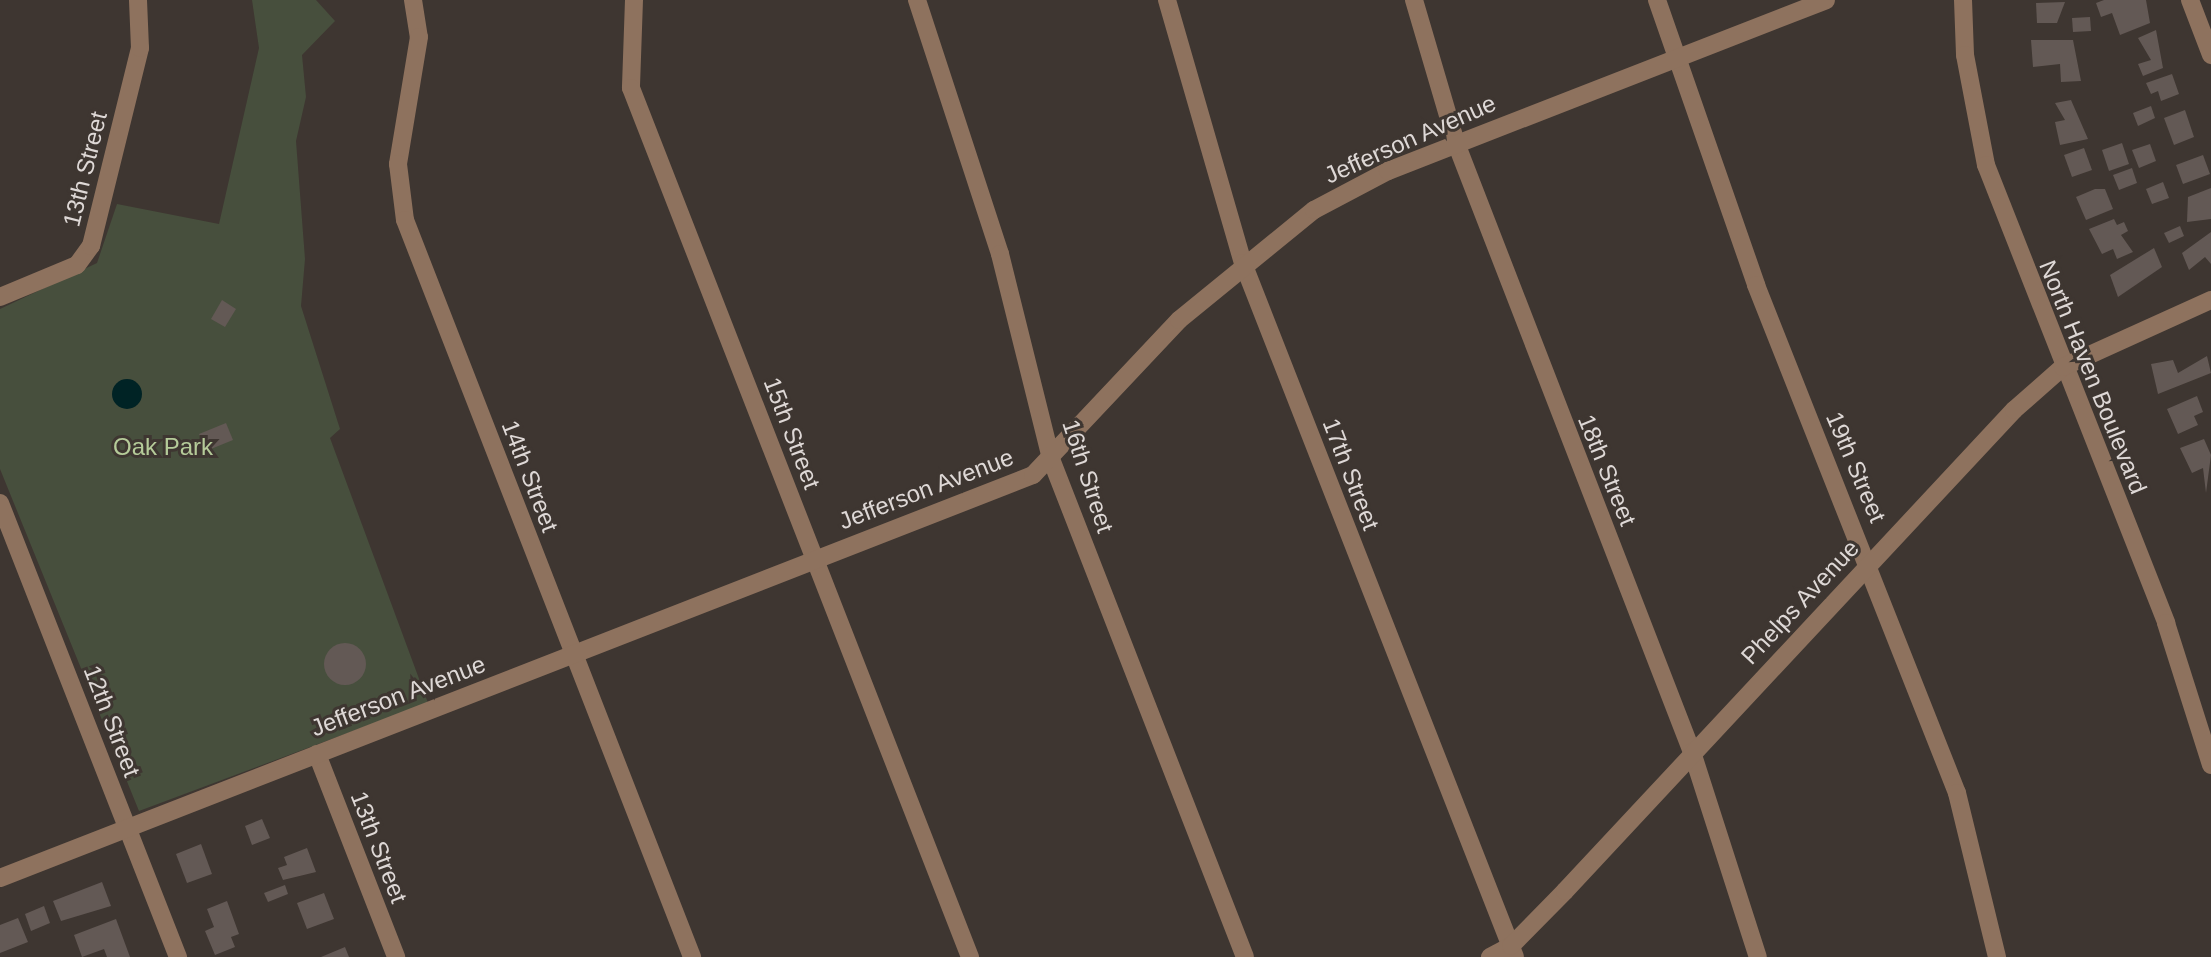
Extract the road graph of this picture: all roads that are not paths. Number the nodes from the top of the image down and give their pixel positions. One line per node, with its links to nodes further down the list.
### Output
1 (138, 0): 15 (street, 13th Street)
2 (413, 0): 22 (street, 14th Street)
3 (634, 0): 20 (street, 15th Street)
4 (917, 0): 18 (street, 16th Street)
5 (1167, 0): 14 (street, 17th Street)
6 (1414, 0): 13 (street, 18th Street)
7 (1657, 0): 12 (street, 19th Street)
8 (1826, 0): 12 (street, Jefferson Avenue)
9 (1963, 0): 17 (street, North Haven Boulevard)
10 (2190, 0): 11 (street)
11 (2211, 55)
12 (1679, 57): 13 (street, Jefferson Avenue); 21 (street, 19th Street)
13 (1456, 143): 14 (street, Jefferson Avenue); 23 (street, 18th Street)
14 (1243, 263): 18 (street, Jefferson Avenue); 28 (street, 17th Street)
15 (0, 297)
16 (2211, 300): 17 (street, Phelps Avenue)
17 (2063, 367): 21 (street, Phelps Avenue); 25 (street, North Haven Boulevard)
18 (1051, 459): 20 (street, Jefferson Avenue); 33 (street, 16th Street)
19 (0, 503): 26 (street, 12th Street)
20 (815, 558): 22 (street, Jefferson Avenue); 32 (street, 15th Street)
21 (1870, 562): 23 (street, Phelps Avenue); 36 (street, 19th Street)
22 (572, 654): 24 (street, Jefferson Avenue); 31 (street, 14th Street)
23 (1692, 752): 28 (street, Phelps Avenue); 35 (street, 18th Street)
24 (317, 754): 26 (street, Jefferson Avenue); 30 (street, 13th Street)
25 (2211, 765)
26 (127, 828): 27 (street, Jefferson Avenue); 29 (street, 12th Street)
27 (0, 878)
28 (1513, 952): 34 (street, Phelps Avenue)
29 (178, 957)
30 (396, 957)
31 (692, 957)
32 (970, 957)
33 (1245, 957)
34 (1490, 957)
35 (1758, 957)
36 (1997, 957)

